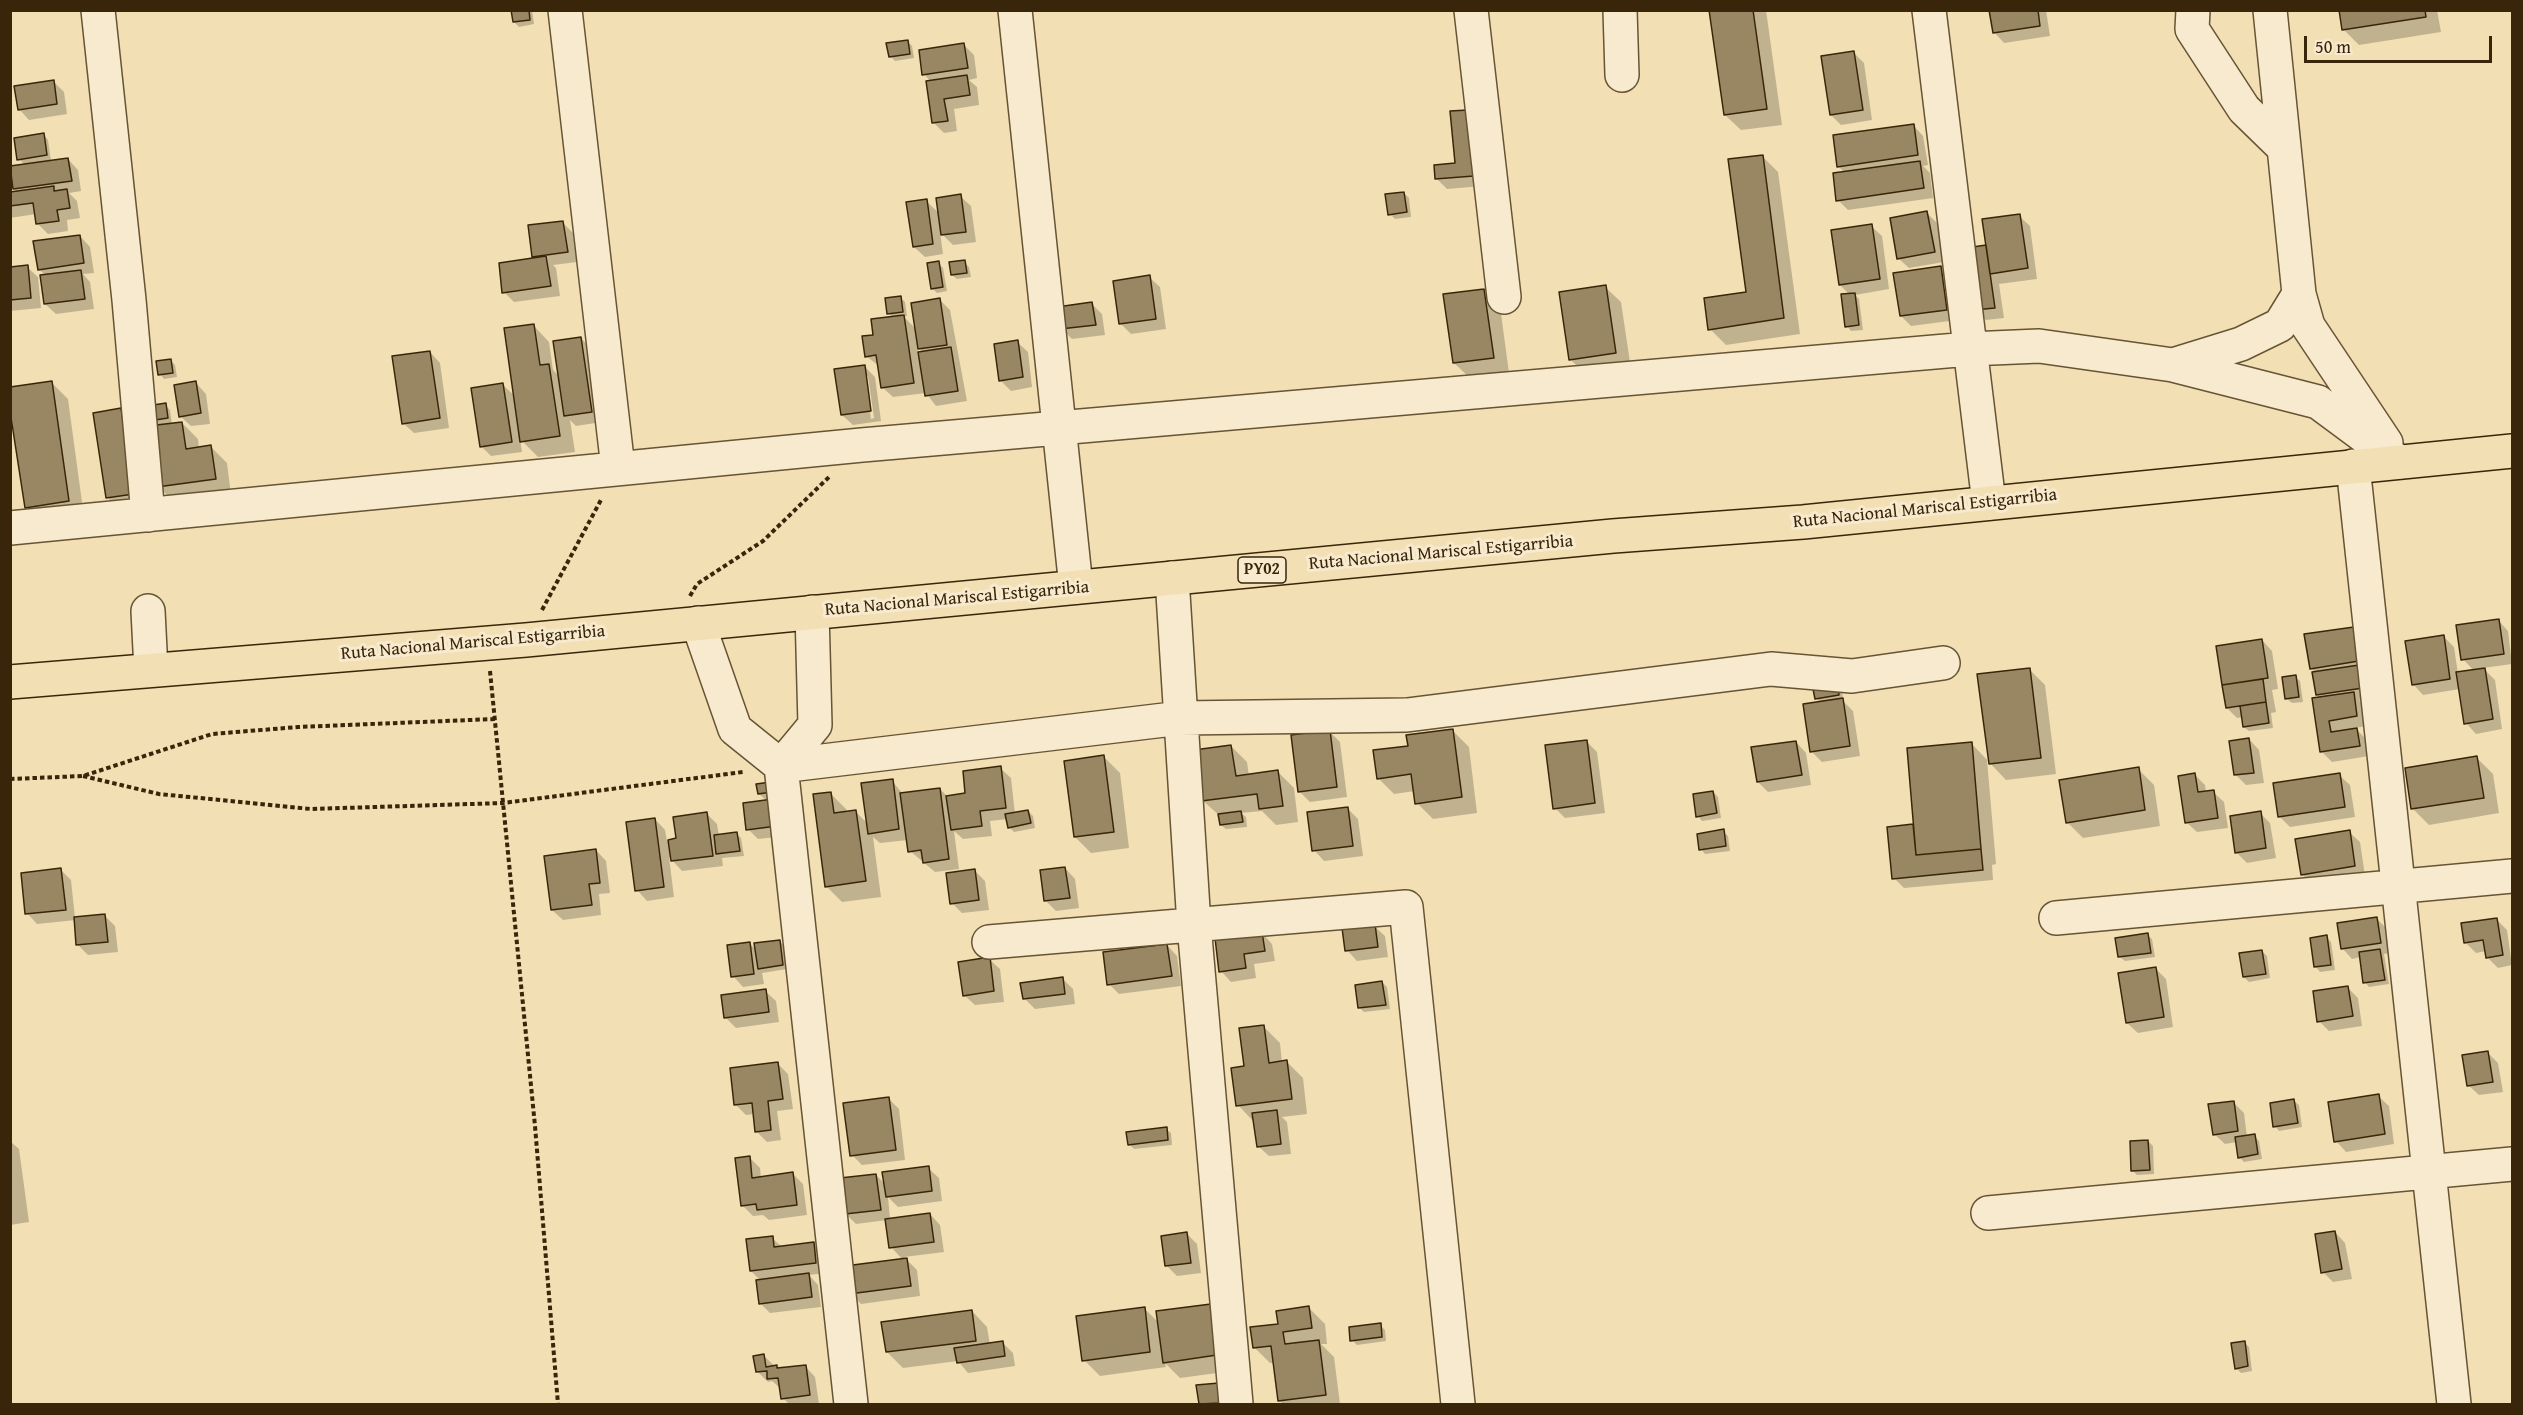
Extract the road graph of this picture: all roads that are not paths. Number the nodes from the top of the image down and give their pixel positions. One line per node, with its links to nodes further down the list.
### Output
1 (98, 10): 21 (street)
2 (565, 10): 19 (street)
3 (1015, 10): 15 (street)
4 (1471, 10): 12 (street)
5 (1620, 10): 9 (street)
6 (1929, 10): 13 (street)
7 (2193, 10): 10 (street)
8 (2270, 10): 10 (street)
9 (1622, 75)
10 (2283, 147): 11 (street)
11 (2299, 294): 14 (street); 17 (street)
12 (1504, 297)
13 (1969, 349): 14 (street); 15 (street); 20 (street)
14 (2173, 365): 17 (street)
15 (1059, 428): 19 (street); 24 (street)
16 (2512, 451): 17 (main road, Ruta Nacional Mariscal Estigarribia / PY02)
17 (2399, 462): 18 (main road, Ruta Nacional Mariscal Estigarribia / PY02)
18 (2353, 466): 20 (main road, Ruta Nacional Mariscal Estigarribia / PY02); 34 (street)
19 (618, 468): 21 (street)
20 (1989, 503): 23 (main road, Ruta Nacional Mariscal Estigarribia / PY02)
21 (148, 514): 22 (street)
22 (10, 528)
23 (1172, 579): 24 (main road, Ruta Nacional Mariscal Estigarribia / PY02); 31 (street)
24 (1076, 587): 26 (main road, Ruta Nacional Mariscal Estigarribia / PY02)
25 (148, 611): 29 (street)
26 (812, 612): 27 (main road, Ruta Nacional Mariscal Estigarribia / PY02); 32 (street)
27 (685, 625): 29 (main road, Ruta Nacional Mariscal Estigarribia / PY02); 32 (street)
28 (1942, 663): 31 (street)
29 (151, 670): 30 (main road, Ruta Nacional Mariscal Estigarribia / PY02)
30 (10, 682)
31 (1181, 718): 32 (street); 36 (street)
32 (781, 766): 41 (street)
33 (2512, 876): 34 (street)
34 (2400, 886): 35 (street); 39 (street)
35 (2056, 918)
36 (1194, 925): 37 (street); 42 (street); 43 (street)
37 (989, 942)
38 (2512, 1164): 39 (street)
39 (2430, 1172): 40 (street); 44 (street)
40 (1988, 1213)
41 (851, 1404)
42 (1236, 1404)
43 (1449, 1404)
44 (2454, 1404)

